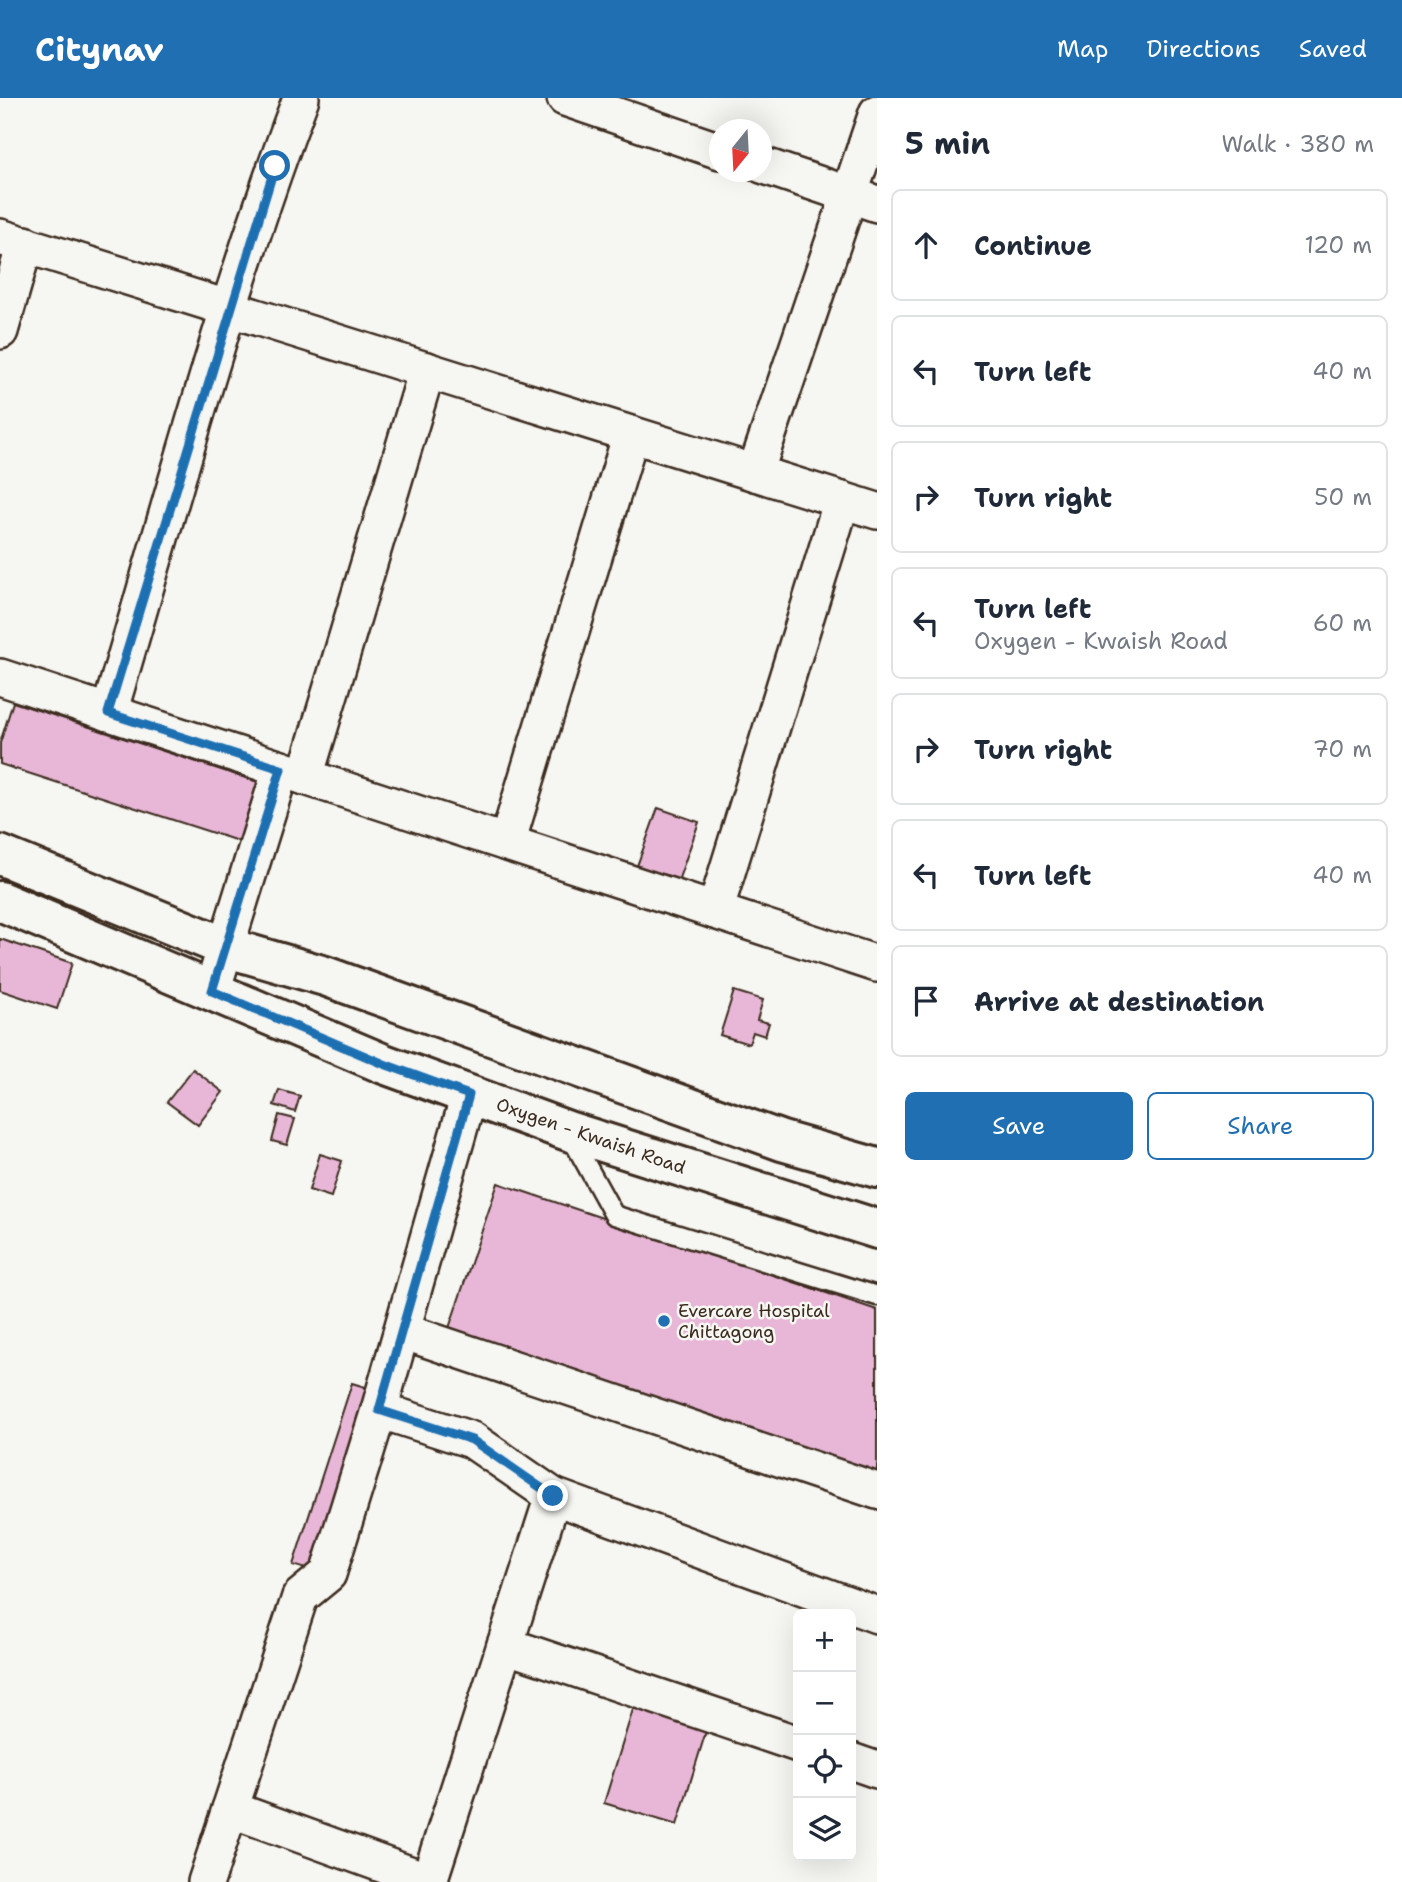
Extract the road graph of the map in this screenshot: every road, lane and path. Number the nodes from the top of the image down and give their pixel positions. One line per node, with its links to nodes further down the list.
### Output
1 (301, 98): 8 (street)
2 (565, 98): 4 (street)
3 (877, 113): 6 (street)
4 (709, 148)
5 (772, 169): 6 (street)
6 (864, 200): 12 (street)
7 (12, 240): 8 (street); 9 (street)
8 (230, 308): 10 (street); 16 (street)
9 (0, 331)
10 (427, 370): 11 (street); 17 (street)
11 (631, 434): 12 (street); 18 (street)
12 (755, 473): 13 (street)
13 (842, 500): 14 (street); 21 (street)
14 (877, 511)
15 (0, 677): 16 (street)
16 (108, 713): 17 (street)
17 (293, 773): 18 (street); 22 (street)
18 (507, 843): 21 (street)
19 (0, 855): 22 (main road)
20 (0, 901): 24 (main road, Oxygen - Kwaish Road)
21 (715, 911): 23 (street)
22 (228, 947): 24 (street); 27 (main road)
23 (877, 964)
24 (212, 991): 25 (main road, Oxygen - Kwaish Road)
25 (469, 1095): 26 (main road, Oxygen - Kwaish Road); 31 (street)
26 (568, 1131): 28 (main road, Oxygen - Kwaish Road); 29 (lane)
27 (877, 1168)
28 (877, 1229)
29 (877, 1296)
30 (411, 1334): 32 (street)
31 (379, 1410): 33 (street); 39 (street)
32 (877, 1491)
33 (553, 1496): 34 (street); 35 (street)
34 (877, 1615)
35 (505, 1645): 36 (street); 41 (street)
36 (793, 1742)
37 (856, 1763): 38 (street)
38 (877, 1770)
39 (230, 1809): 40 (street); 41 (street)
40 (206, 1882)
41 (430, 1882)

